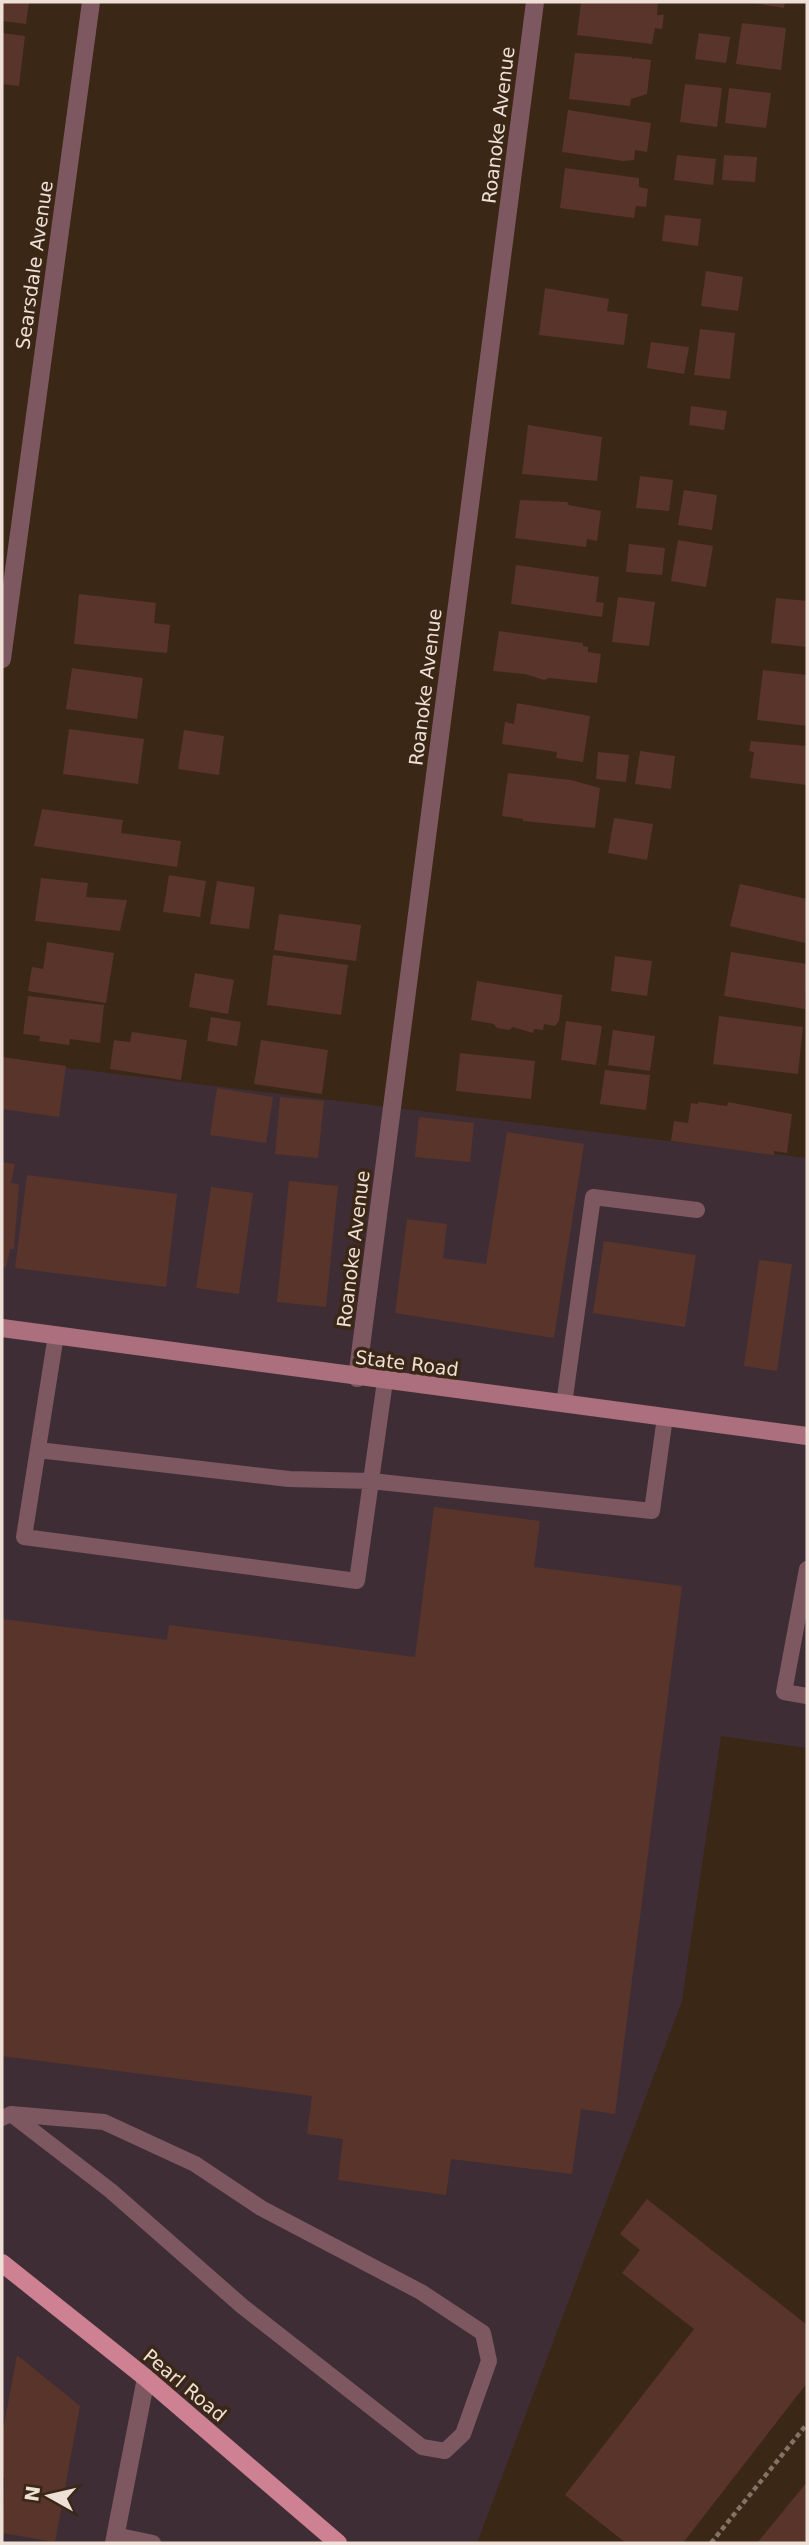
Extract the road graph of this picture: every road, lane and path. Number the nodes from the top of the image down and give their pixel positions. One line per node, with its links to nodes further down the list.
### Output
1 (91, 2): 3 (street, Searsdale Avenue)
2 (535, 2): 7 (street, Roanoke Avenue)
3 (2, 659)
4 (697, 1210): 9 (lane)
5 (2, 1328): 6 (main road, State Road)
6 (56, 1335): 7 (main road, State Road); 12 (lane)
7 (358, 1378): 8 (main road, State Road)
8 (384, 1381): 9 (main road, State Road); 13 (lane)
9 (564, 1404): 10 (main road, State Road)
10 (665, 1418): 11 (main road, State Road); 13 (lane)
11 (807, 1436)
12 (38, 1450): 13 (lane); 13 (lane)
13 (371, 1481)
14 (807, 1569): 15 (lane)
15 (807, 1696)
16 (6, 2116): 16 (lane)
17 (2, 2263): 18 (main road, Pearl Road)
18 (146, 2378): 20 (street); 22 (main road, Pearl Road)
19 (807, 2424): 23 (path)
20 (115, 2539): 21 (lane)
21 (153, 2543)
22 (338, 2543)
23 (711, 2543)

